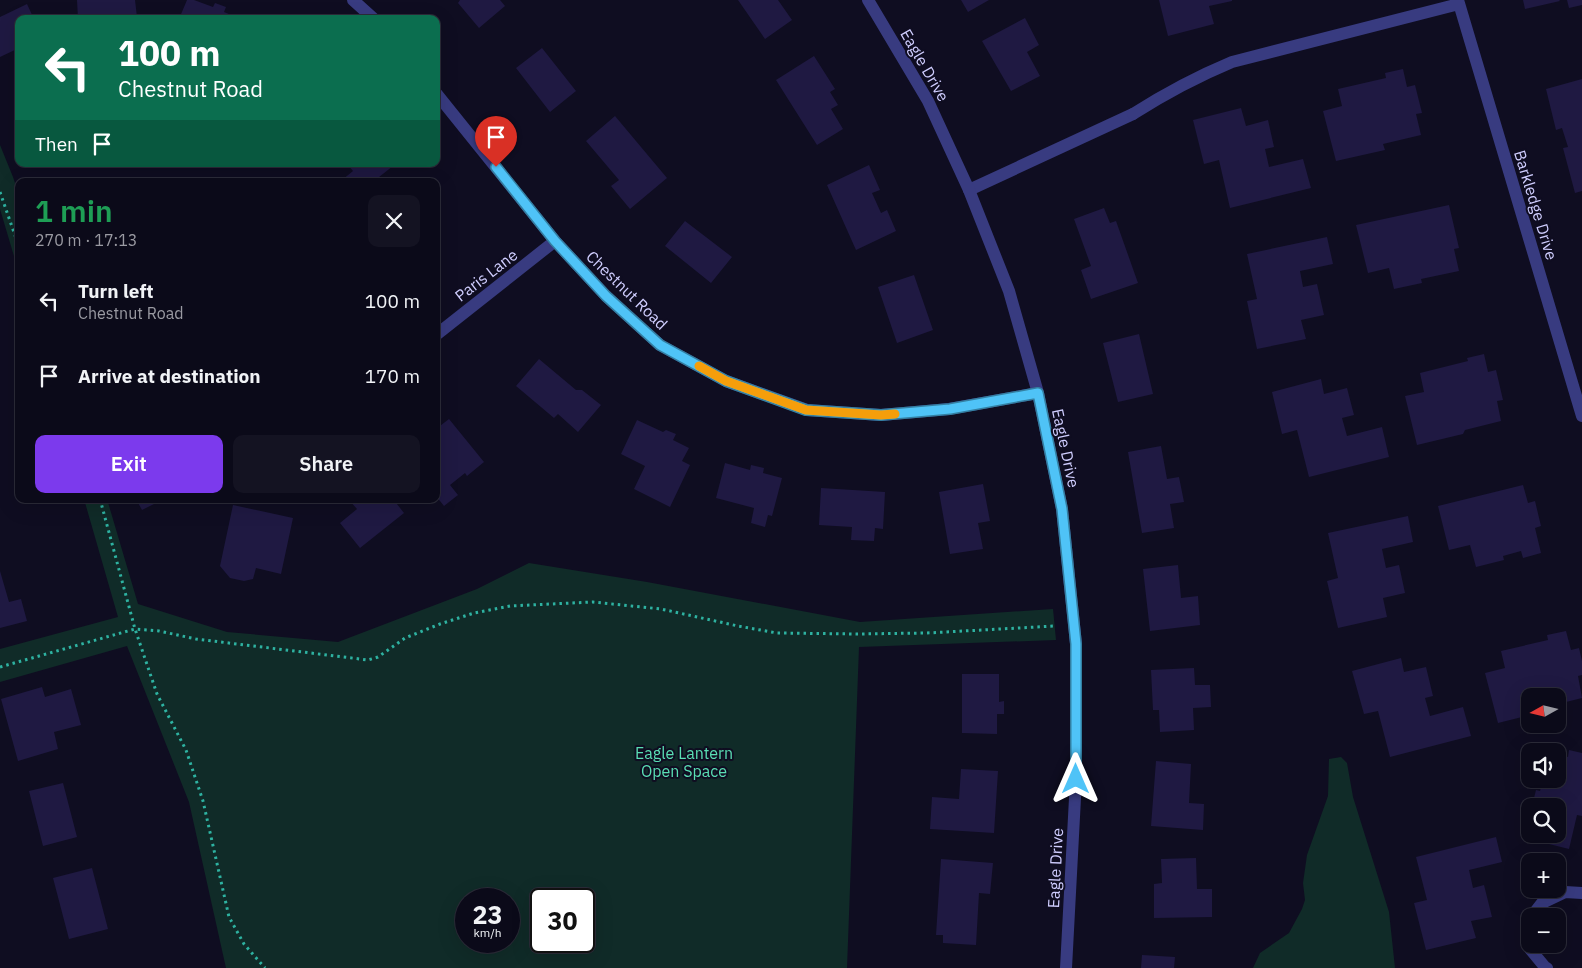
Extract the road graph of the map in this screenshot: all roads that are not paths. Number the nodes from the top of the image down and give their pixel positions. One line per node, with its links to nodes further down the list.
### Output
1 (353, 0): 4 (street)
2 (868, 0): 6 (street, Eagle Drive)
3 (1458, 2): 6 (street, Barkledge Drive); 10 (street, Barkledge Drive)
4 (370, 15)
5 (440, 98): 7 (street, Chestnut Road)
6 (969, 190): 9 (street, Eagle Drive)
7 (555, 241): 8 (street, Paris Lane); 9 (street, Chestnut Road)
8 (440, 333)
9 (1038, 393): 14 (street, Eagle Drive)
10 (1582, 416)
11 (1582, 893): 12 (street)
12 (1538, 908)
13 (1533, 953): 15 (street)
14 (1066, 968)
15 (1547, 968)

